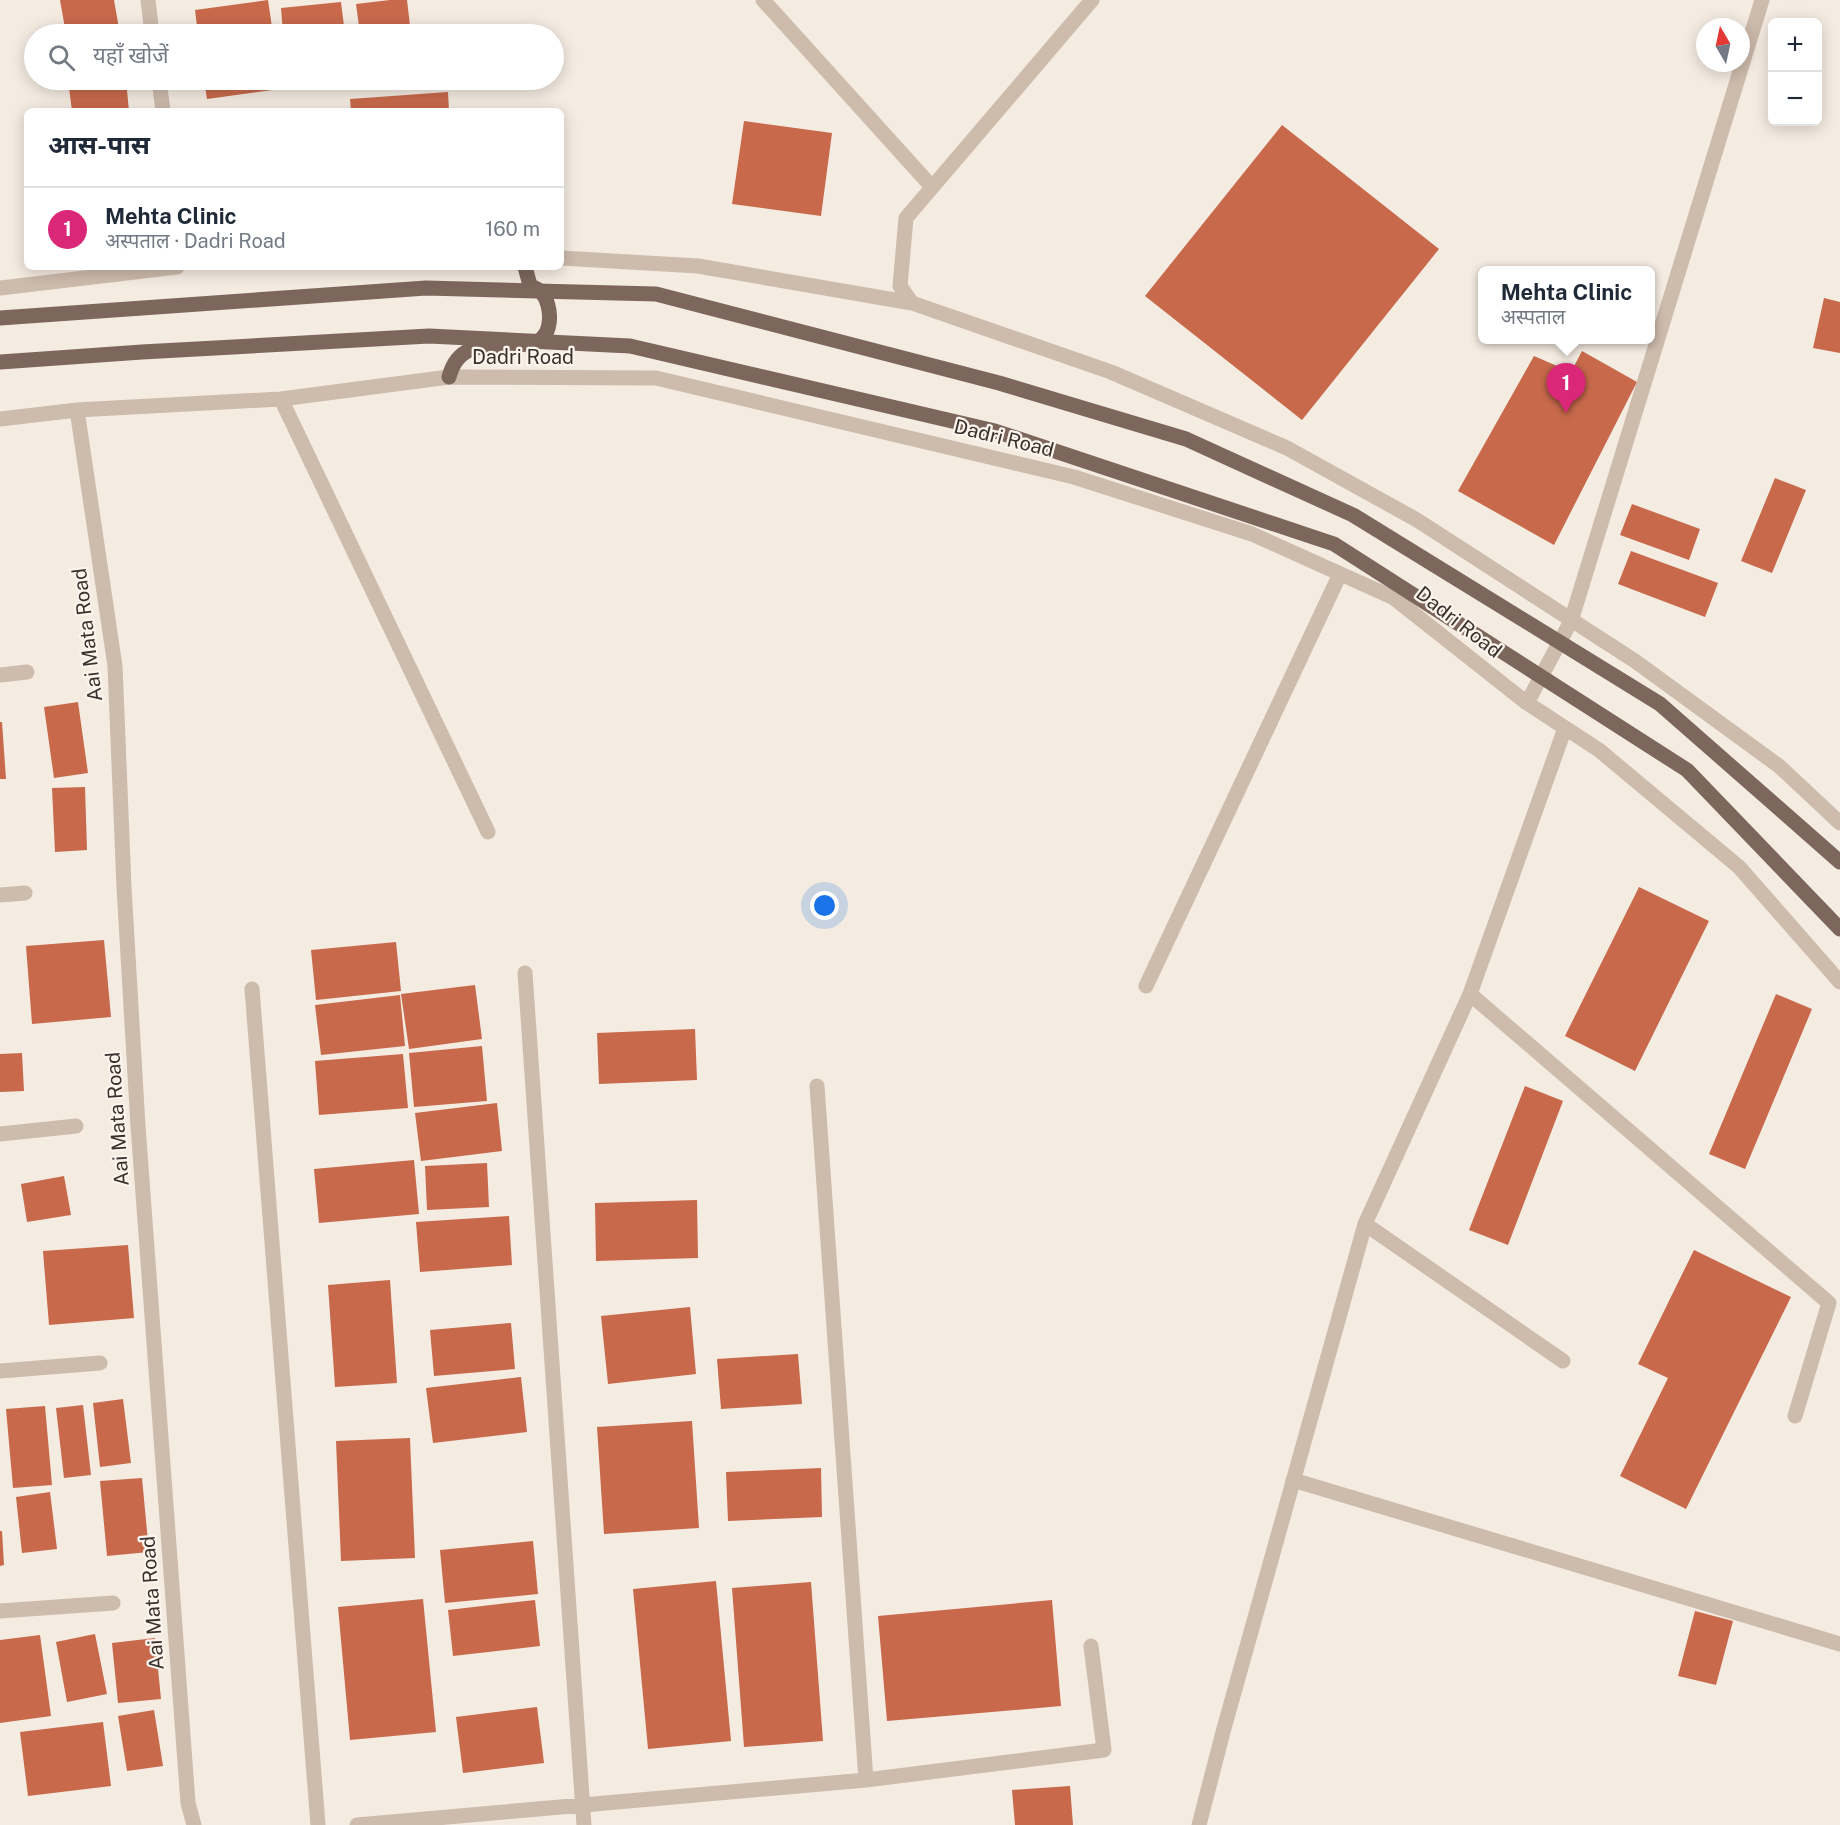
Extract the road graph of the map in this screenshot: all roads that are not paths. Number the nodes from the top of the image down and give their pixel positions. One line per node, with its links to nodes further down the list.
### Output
1 (148, 0): 5 (street)
2 (762, 0): 8 (street)
3 (1092, 0): 8 (street)
4 (1762, 0): 21 (street)
5 (151, 24)
6 (160, 90): 7 (street)
7 (163, 108)
8 (932, 187): 13 (street)
9 (564, 258): 13 (street)
10 (152, 270): 12 (street)
11 (526, 270): 16 (main road)
12 (0, 288)
13 (912, 303): 21 (street)
14 (0, 318): 28 (main road, bridge)
15 (0, 362): 31 (main road, bridge)
16 (449, 377): 17 (street, Dadri Road); 20 (street, Dadri Road)
17 (281, 399): 18 (street, Dadri Road); 27 (street)
18 (77, 410): 19 (street, Dadri Road); 52 (street, Aai Mata Road)
19 (0, 419)
20 (1340, 574): 24 (street, Dadri Road); 34 (street)
21 (1571, 621): 24 (street); 26 (street)
22 (27, 672): 23 (street)
23 (0, 675)
24 (1527, 703): 25 (street, Dadri Road)
25 (1564, 728): 33 (street, Dadri Road); 36 (street)
26 (1840, 823)
27 (488, 832)
28 (1840, 862)
29 (25, 893): 30 (street)
30 (0, 895)
31 (1840, 929)
32 (525, 973): 51 (street)
33 (1840, 982)
34 (1146, 986)
35 (252, 989): 53 (street)
36 (1470, 994): 40 (street); 44 (street)
37 (817, 1086): 50 (street)
38 (76, 1126): 39 (street)
39 (0, 1134)
40 (1365, 1224): 41 (street); 45 (street)
41 (1563, 1361)
42 (100, 1363): 43 (street)
43 (0, 1371)
44 (1795, 1416)
45 (1293, 1480): 48 (street); 56 (street)
46 (113, 1603): 47 (street)
47 (0, 1611)
48 (1840, 1644)
49 (1091, 1646): 50 (street)
50 (866, 1780): 51 (street)
51 (583, 1805): 54 (street); 55 (street)
52 (194, 1825)
53 (318, 1825)
54 (357, 1825)
55 (584, 1825)
56 (1199, 1825)

